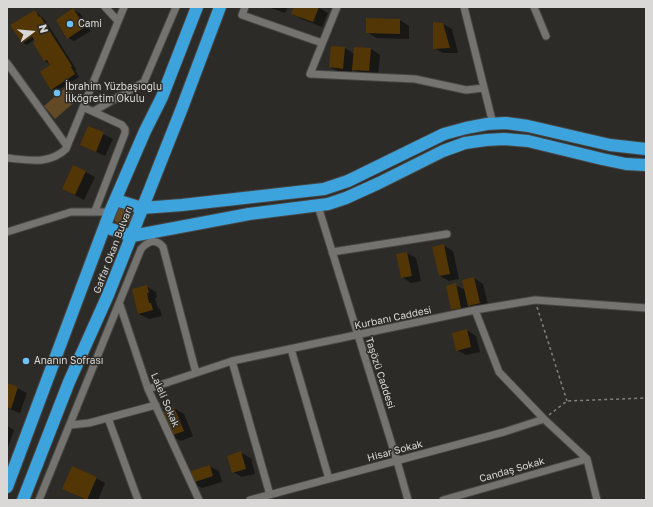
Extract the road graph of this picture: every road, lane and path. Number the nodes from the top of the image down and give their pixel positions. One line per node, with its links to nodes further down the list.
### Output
1 (105, 7): 10 (street)
2 (124, 7): 10 (street)
3 (176, 7): 16 (street)
4 (197, 7): 22 (highway, Gaffar Okan Bulvarı)
5 (220, 7): 24 (highway, Gaffar Okan Bulvarı)
6 (245, 7): 12 (street)
7 (336, 7): 12 (street)
8 (464, 7): 14 (street)
9 (534, 7): 11 (street)
10 (118, 21): 15 (street)
11 (546, 36)
12 (322, 44): 14 (street)
13 (7, 63): 18 (street)
14 (484, 88): 17 (street)
15 (83, 107): 16 (street); 18 (street)
16 (94, 112): 25 (street)
17 (493, 124): 19 (highway); 24 (highway)
18 (67, 146): 20 (street)
19 (646, 149)
20 (7, 158)
21 (646, 164): 23 (highway)
22 (116, 200): 24 (highway); 26 (highway, Gaffar Okan Bulvarı)
23 (318, 206): 30 (highway); 31 (street, Taşözü Caddesi)
24 (142, 208): 30 (highway, Gaffar Okan Bulvarı)
25 (95, 211): 26 (street); 28 (street)
26 (110, 212): 27 (highway, Gaffar Okan Bulvarı)
27 (105, 227): 30 (highway); 50 (highway, Gaffar Okan Bulvarı)
28 (7, 232)
29 (447, 234): 31 (street)
30 (132, 236): 52 (highway, Gaffar Okan Bulvarı)
31 (332, 252): 36 (street, Taşözü Caddesi)
32 (535, 300): 34 (street, Kurbanı Caddesi); 35 (street, Kurbanı Caddesi); 42 (path)
33 (120, 305): 39 (street); 40 (street, Laleli Sokak); 46 (street)
34 (646, 308)
35 (475, 310): 36 (street, Kurbanı Caddesi); 45 (street)
36 (358, 336): 37 (street, Kurbanı Caddesi); 48 (street, Taşözü Caddesi)
37 (291, 349): 38 (street, Kurbanı Caddesi); 49 (street)
38 (232, 361): 39 (street, Kurbanı Caddesi); 51 (street)
39 (196, 373): 40 (street, Kurbanı Caddesi)
40 (148, 388): 43 (street, Laleli Sokak)
41 (646, 398): 42 (path)
42 (567, 401): 45 (path)
43 (156, 406): 44 (street); 55 (street, Laleli Sokak)
44 (108, 418): 46 (street); 54 (street)
45 (544, 419): 47 (street); 48 (street, Hisar Sokak)
46 (70, 425): 53 (street)
47 (587, 459): 58 (street, Candaş Sokak); 59 (street)
48 (397, 461): 49 (street, Hisar Sokak); 57 (street, Taşözü Caddesi)
49 (329, 479): 51 (street, Hisar Sokak)
50 (7, 487)
51 (270, 495): 56 (street, Hisar Sokak)
52 (23, 500)
53 (39, 500)
54 (138, 500)
55 (199, 500)
56 (250, 500)
57 (408, 500)
58 (443, 500)
59 (597, 500)

